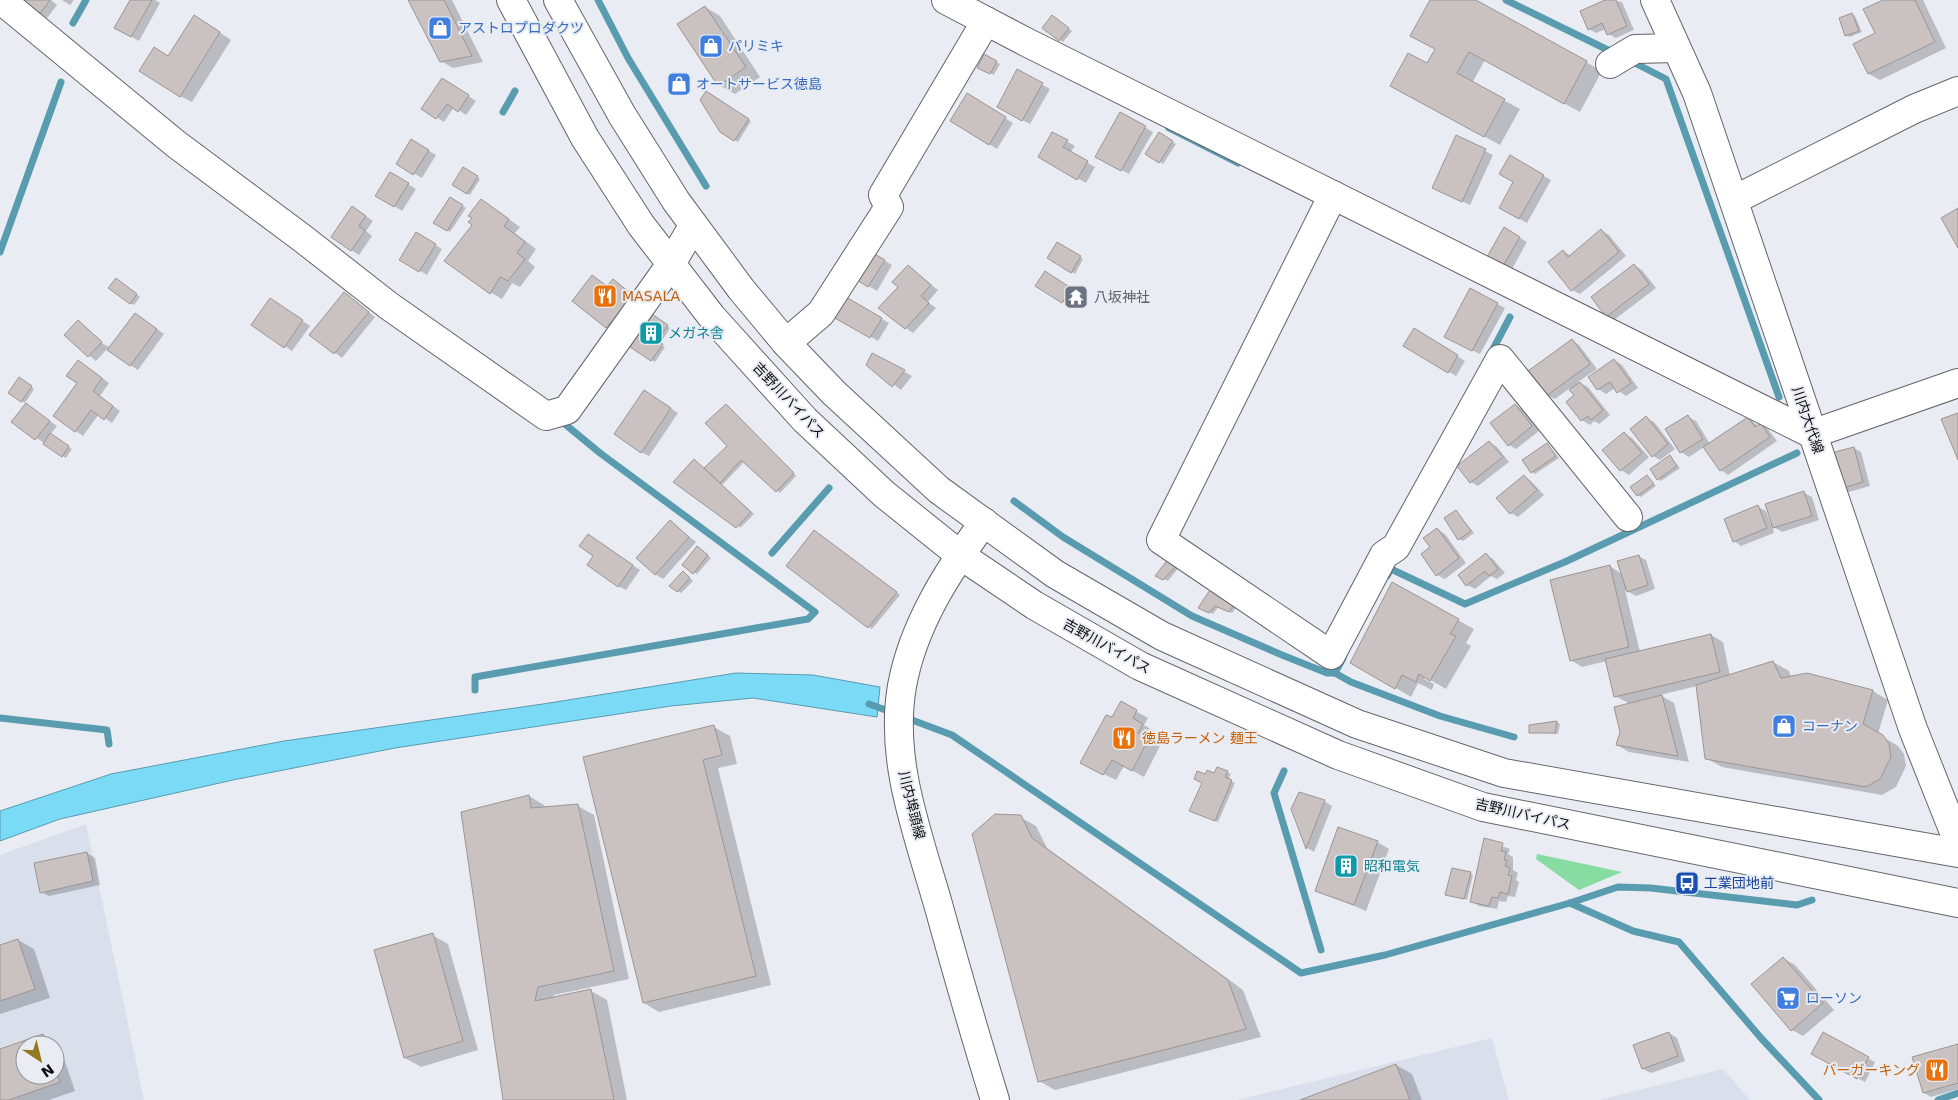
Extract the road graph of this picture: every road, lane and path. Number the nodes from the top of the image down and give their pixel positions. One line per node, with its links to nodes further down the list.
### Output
1 (1, 0): 13 (main road)
2 (512, 0): 13 (main road, 吉野川バイパス)
3 (558, 0): 12 (main road)
4 (946, 0): 6 (main road)
5 (1655, 0): 7 (main road, 川内大代線)
6 (986, 21): 10 (main road); 14 (main road)
7 (1676, 48): 8 (main road); 11 (main road, 川内大代線)
8 (1610, 64)
9 (1958, 91): 11 (main road)
10 (1333, 195): 16 (main road); 17 (main road)
11 (1734, 200): 16 (main road, 川内大代線)
12 (694, 226): 13 (main road); 14 (main road)
13 (671, 264): 19 (main road, 吉野川バイパス)
14 (786, 343): 18 (main road)
15 (1958, 383): 16 (main road)
16 (1812, 434): 20 (main road, 川内大代線)
17 (1628, 517)
18 (984, 522): 19 (main road, 川内埠頭線); 22 (main road)
19 (960, 554): 23 (main road, 吉野川バイパス); 24 (main road, 川内埠頭線)
20 (1952, 808): 21 (main road, 川内大代線)
21 (1958, 842)
22 (1958, 854)
23 (1958, 903)
24 (994, 1100)

